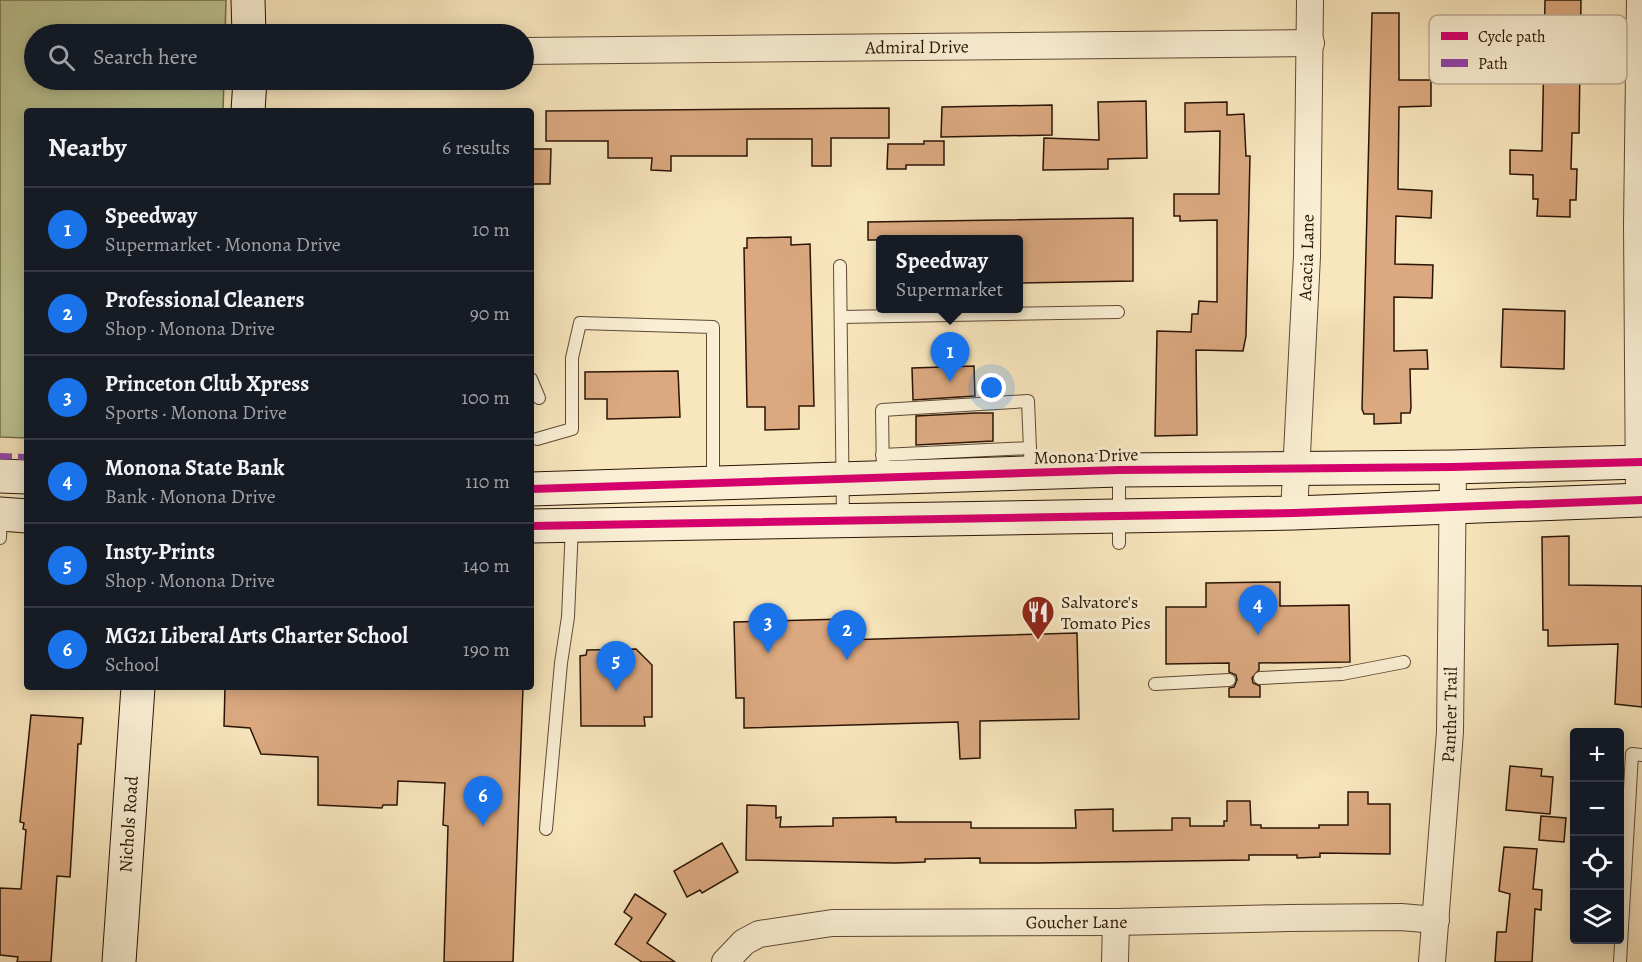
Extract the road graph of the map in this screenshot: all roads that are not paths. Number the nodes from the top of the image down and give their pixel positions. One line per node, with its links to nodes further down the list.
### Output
1 (249, 0): 4 (street)
2 (1310, 0): 5 (street, Acacia Lane)
3 (1640, 0): 9 (street)
4 (249, 24)
5 (1311, 43): 6 (street, Admiral Drive); 19 (street, Acacia Lane)
6 (534, 51)
7 (249, 90): 8 (street)
8 (248, 108)
9 (1640, 118): 17 (street)
10 (840, 267): 12 (lane)
11 (1118, 312): 12 (lane)
12 (841, 316): 24 (lane)
13 (534, 386): 14 (lane)
14 (539, 398)
15 (537, 439): 25 (lane)
16 (1030, 461): 18 (street, Monona Drive); 18 (lane); 21 (street, Monona Drive)
17 (1642, 462): 20 (street, Monona Drive); 27 (street)
18 (882, 466): 24 (street, Monona Drive)
19 (1298, 467): 20 (street, Monona Drive); 21 (street, Monona Drive); 29 (street, Acacia Lane)
20 (1453, 467): 28 (street, Panther Trail)
21 (1119, 470): 33 (lane)
22 (0, 476): 23 (street)
23 (24, 477)
24 (843, 480): 25 (street, Monona Drive); 30 (lane)
25 (713, 484): 26 (street, Monona Drive)
26 (534, 489)
27 (1641, 500): 28 (street)
28 (1454, 508): 29 (street); 41 (street, Panther Trail)
29 (1294, 513): 33 (street)
30 (843, 520): 31 (street); 33 (street)
31 (572, 525): 32 (street); 40 (lane)
32 (534, 526)
33 (1119, 529)
34 (1404, 663): 35 (lane)
35 (1260, 678)
36 (1229, 680): 37 (lane)
37 (1155, 684)
38 (138, 690): 44 (street, Nichols Road)
39 (1642, 755): 47 (lane)
40 (546, 829)
41 (1436, 920): 42 (street, Goucher Lane); 46 (street, Panther Trail)
42 (1116, 922): 43 (street, Goucher Lane); 45 (street)
43 (726, 961)
44 (119, 962)
45 (1115, 962)
46 (1432, 962)
47 (1620, 962)

